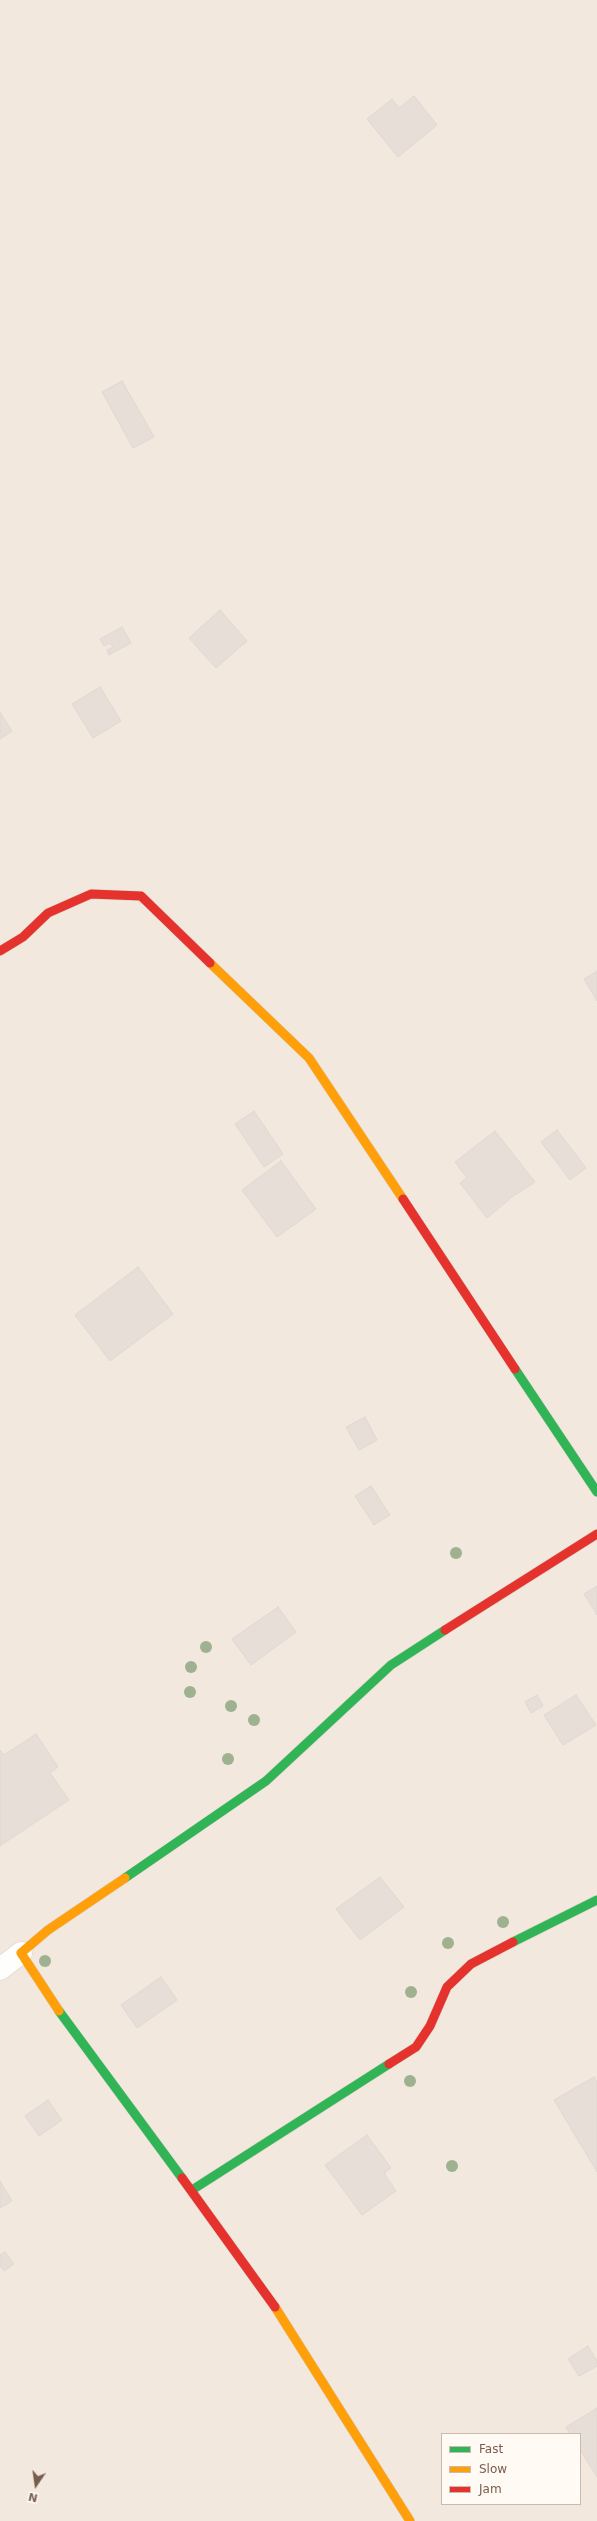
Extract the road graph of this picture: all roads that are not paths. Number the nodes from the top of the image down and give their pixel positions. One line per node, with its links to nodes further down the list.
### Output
1 (0, 951): 2 (street)
2 (597, 1492)
3 (597, 1534): 5 (street)
4 (597, 1900): 7 (street)
5 (21, 1953): 6 (street); 7 (street)
6 (0, 1969)
7 (192, 2190): 8 (street)
8 (410, 2521)

